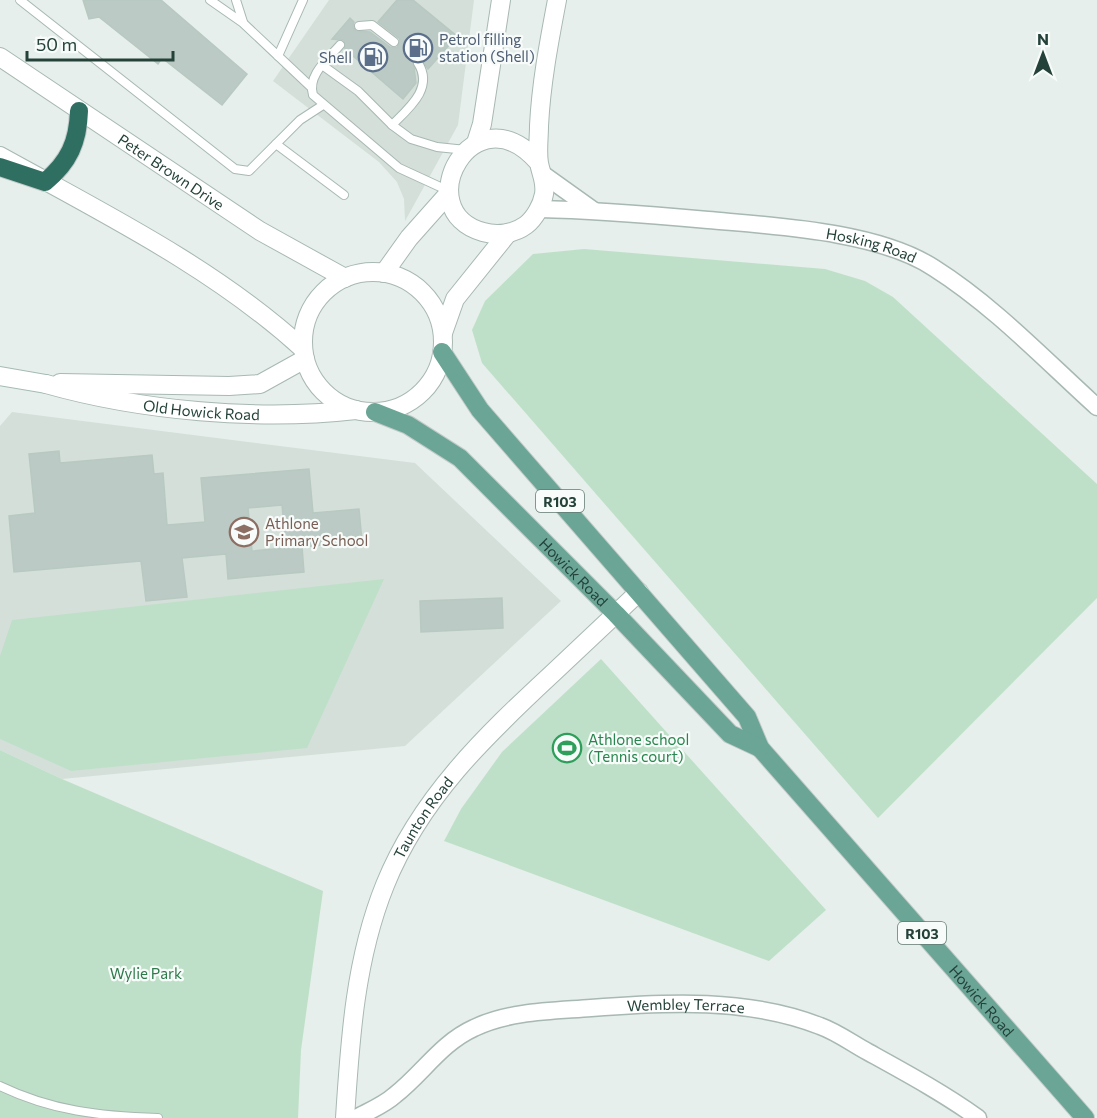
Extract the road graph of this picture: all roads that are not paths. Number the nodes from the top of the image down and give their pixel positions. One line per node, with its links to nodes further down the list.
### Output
1 (20, 0): 19 (lane)
2 (210, 0): 7 (lane)
3 (236, 0): 7 (lane)
4 (303, 0): 11 (lane)
5 (501, 0): 20 (street)
6 (557, 0): 23 (street)
7 (243, 23): 11 (lane)
8 (359, 26): 9 (lane)
9 (394, 42)
10 (340, 45): 14 (lane)
11 (278, 56): 15 (lane)
12 (0, 57): 17 (street, Peter Brown Drive)
13 (418, 63): 18 (lane)
14 (322, 65): 15 (lane); 18 (lane)
15 (311, 87): 16 (lane)
16 (323, 105): 19 (lane); 25 (lane)
17 (79, 111): 24 (highway); 31 (street, Peter Brown Drive)
18 (392, 125): 20 (lane)
19 (276, 144): 26 (lane)
20 (471, 146): 23 (street); 25 (street)
21 (0, 156): 24 (street)
22 (0, 167): 24 (highway)
23 (541, 169): 27 (street); 28 (street)
24 (45, 182): 34 (street)
25 (449, 192): 29 (street); 30 (street)
26 (344, 195)
27 (540, 208): 28 (street, Hosking Road); 29 (street)
28 (593, 210): 37 (street, Hosking Road)
29 (508, 233): 32 (street)
30 (384, 273): 31 (street, R103); 32 (street, R103)
31 (345, 278): 34 (street, R103)
32 (443, 333): 33 (street, R103)
33 (442, 352): 38 (street, R103); 39 (main road, Howick Road / R103)
34 (304, 354): 36 (street, Old Howick Road / R103); 38 (street, R103)
35 (0, 376): 36 (street, Old Howick Road / R103)
36 (46, 384): 38 (street, Old Howick Road / R103)
37 (1097, 407)
38 (366, 411): 40 (main road, Howick Road / R103)
39 (639, 592): 40 (street, Taunton Road); 41 (main road, Howick Road / R103)
40 (616, 614): 41 (main road, Howick Road / R103); 45 (street, Taunton Road)
41 (760, 748): 49 (main road, Howick Road / R103)
42 (0, 1086): 44 (lane)
43 (396, 1095): 46 (street, Wembley Terrace); 47 (street, Wembley Terrace); 48 (street, Wembley Terrace)
44 (158, 1118)
45 (345, 1118)
46 (356, 1118)
47 (383, 1118)
48 (978, 1118)
49 (1085, 1118)

